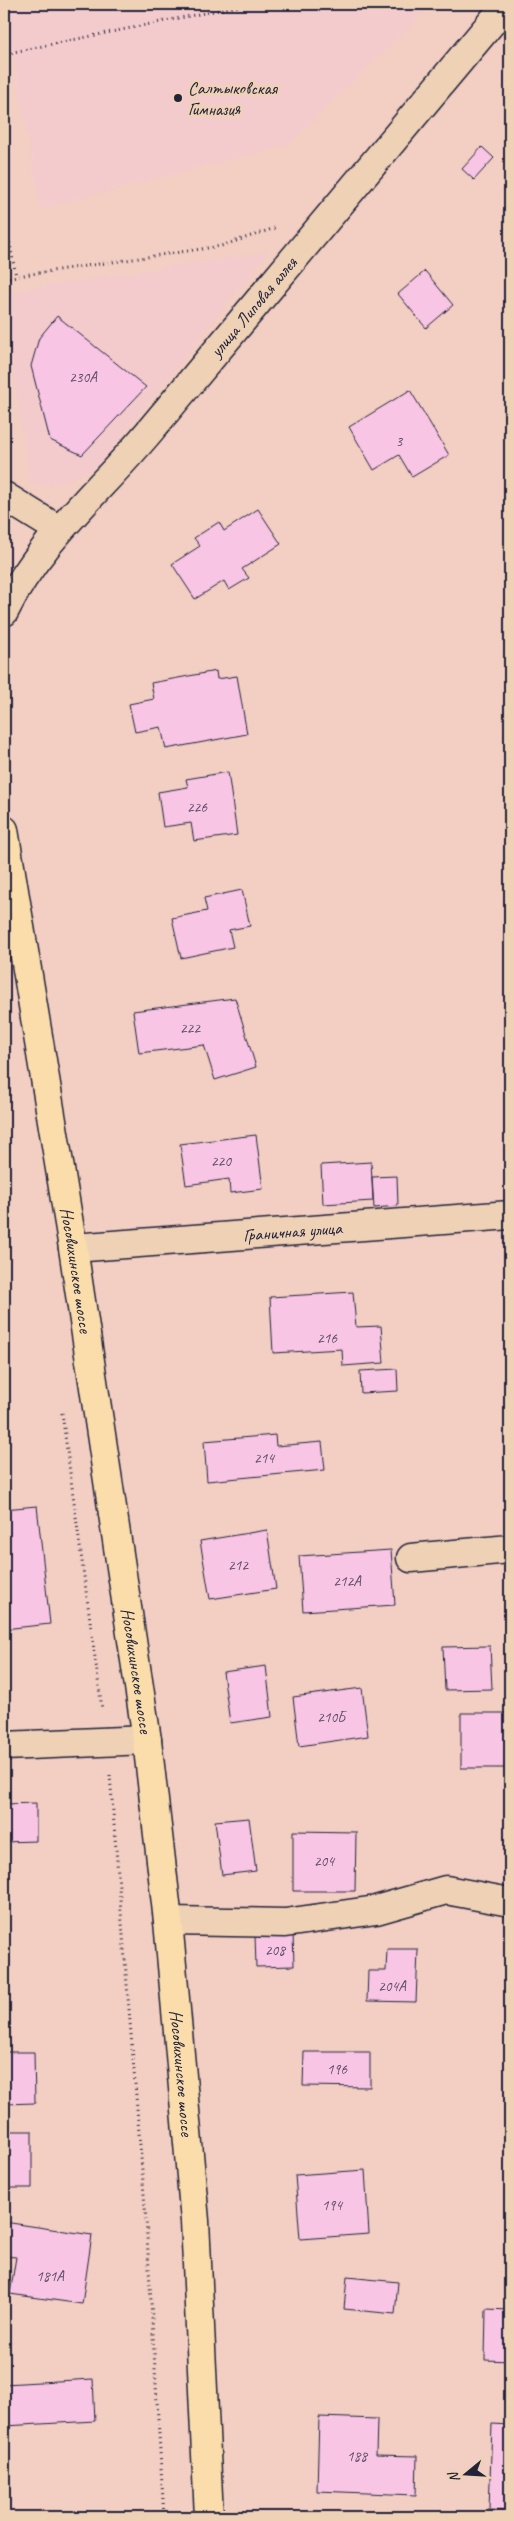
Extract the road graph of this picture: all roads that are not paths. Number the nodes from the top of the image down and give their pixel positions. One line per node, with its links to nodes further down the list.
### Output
1 (507, 4): 3 (street, улица Липовая аллея)
2 (4, 496): 3 (street)
3 (59, 530): 4 (street, улица Липовая аллея)
4 (4, 612)
5 (4, 830): 7 (main road, Носовихинское шоссе)
6 (510, 1215): 7 (street, Граничная улица)
7 (73, 1248): 10 (main road, Носовихинское шоссе)
8 (510, 1549): 9 (street)
9 (412, 1558)
10 (147, 1740): 11 (street); 13 (main road, Носовихинское шоссе)
11 (4, 1746)
12 (510, 1902): 13 (street)
13 (168, 1921): 14 (main road, Носовихинское шоссе)
14 (209, 2517)

